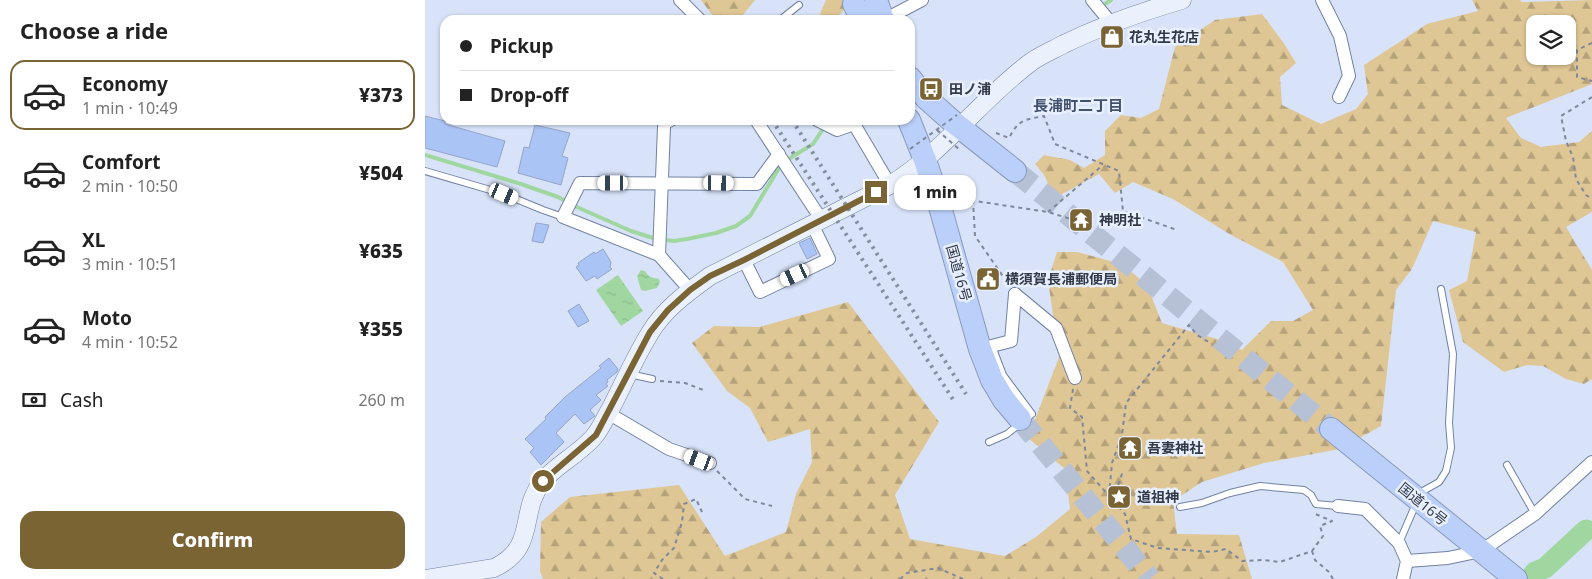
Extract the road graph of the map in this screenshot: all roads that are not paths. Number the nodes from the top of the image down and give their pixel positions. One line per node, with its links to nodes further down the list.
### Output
1 (680, 0): 8 (street)
2 (876, 0): 10 (highway)
3 (922, 0): 11 (street)
4 (1092, 0): 12 (street)
5 (1182, 0): 12 (street)
6 (1322, 0): 14 (street)
7 (799, 5): 9 (lane)
8 (695, 15)
9 (786, 15)
10 (881, 15)
11 (893, 15)
12 (1111, 23): 16 (street)
13 (915, 84): 16 (highway)
14 (1339, 97)
15 (915, 99): 25 (highway)
16 (959, 121): 25 (street); 27 (highway)
17 (668, 125): 23 (lane)
18 (759, 125): 24 (street)
19 (827, 125): 20 (street)
20 (851, 125)
21 (855, 125): 29 (street)
22 (910, 125): 25 (highway, 国道16号)
23 (664, 127): 28 (street)
24 (779, 154): 28 (street); 31 (street)
25 (918, 154): 29 (street); 36 (highway, 国道16号)
26 (425, 171): 30 (lane)
27 (1015, 171)
28 (662, 183): 30 (street); 32 (street)
29 (890, 184): 31 (street)
30 (563, 217): 32 (street)
31 (816, 222): 33 (street); 33 (street)
32 (659, 255): 35 (street)
33 (744, 260): 35 (street)
34 (1441, 289): 47 (lane)
35 (690, 290): 37 (street)
36 (986, 348): 38 (street); 41 (highway, 国道16号); 43 (lane)
37 (629, 374): 39 (lane); 40 (street)
38 (1075, 378)
39 (652, 379)
40 (608, 413): 45 (street); 54 (street)
41 (1019, 419)
42 (1331, 429): 47 (highway, 国道16号)
43 (989, 442)
44 (1592, 462): 50 (street)
45 (710, 463)
46 (1507, 465): 50 (lane)
47 (1418, 499): 51 (lane); 52 (highway, 国道16号)
48 (1338, 506): 49 (lane); 51 (street)
49 (1180, 507)
50 (1535, 514): 52 (street)
51 (1399, 543): 53 (street)
52 (1481, 551): 53 (street); 56 (highway, 国道16号)
53 (1407, 561): 55 (street)
54 (426, 579)
55 (1403, 579)
56 (1515, 579)

